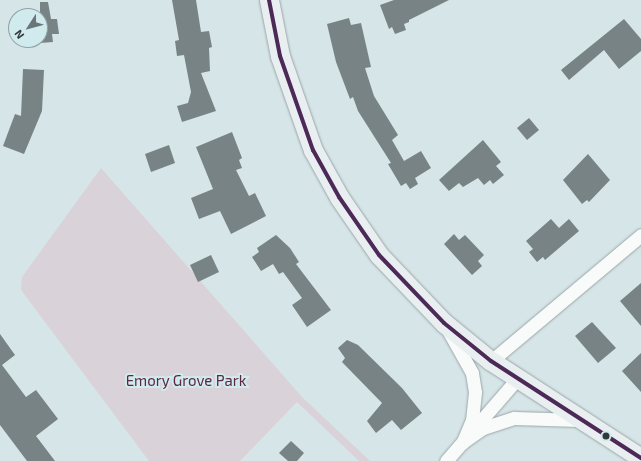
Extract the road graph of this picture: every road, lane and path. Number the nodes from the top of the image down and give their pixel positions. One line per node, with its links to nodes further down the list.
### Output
1 (269, 0): 3 (main road)
2 (641, 235): 4 (street)
3 (444, 323): 4 (main road); 7 (street)
4 (491, 361): 5 (main road)
5 (517, 379): 6 (main road); 7 (street)
6 (579, 420): 7 (street); 8 (main road)
7 (462, 443): 9 (street)
8 (641, 458)
9 (446, 461)

